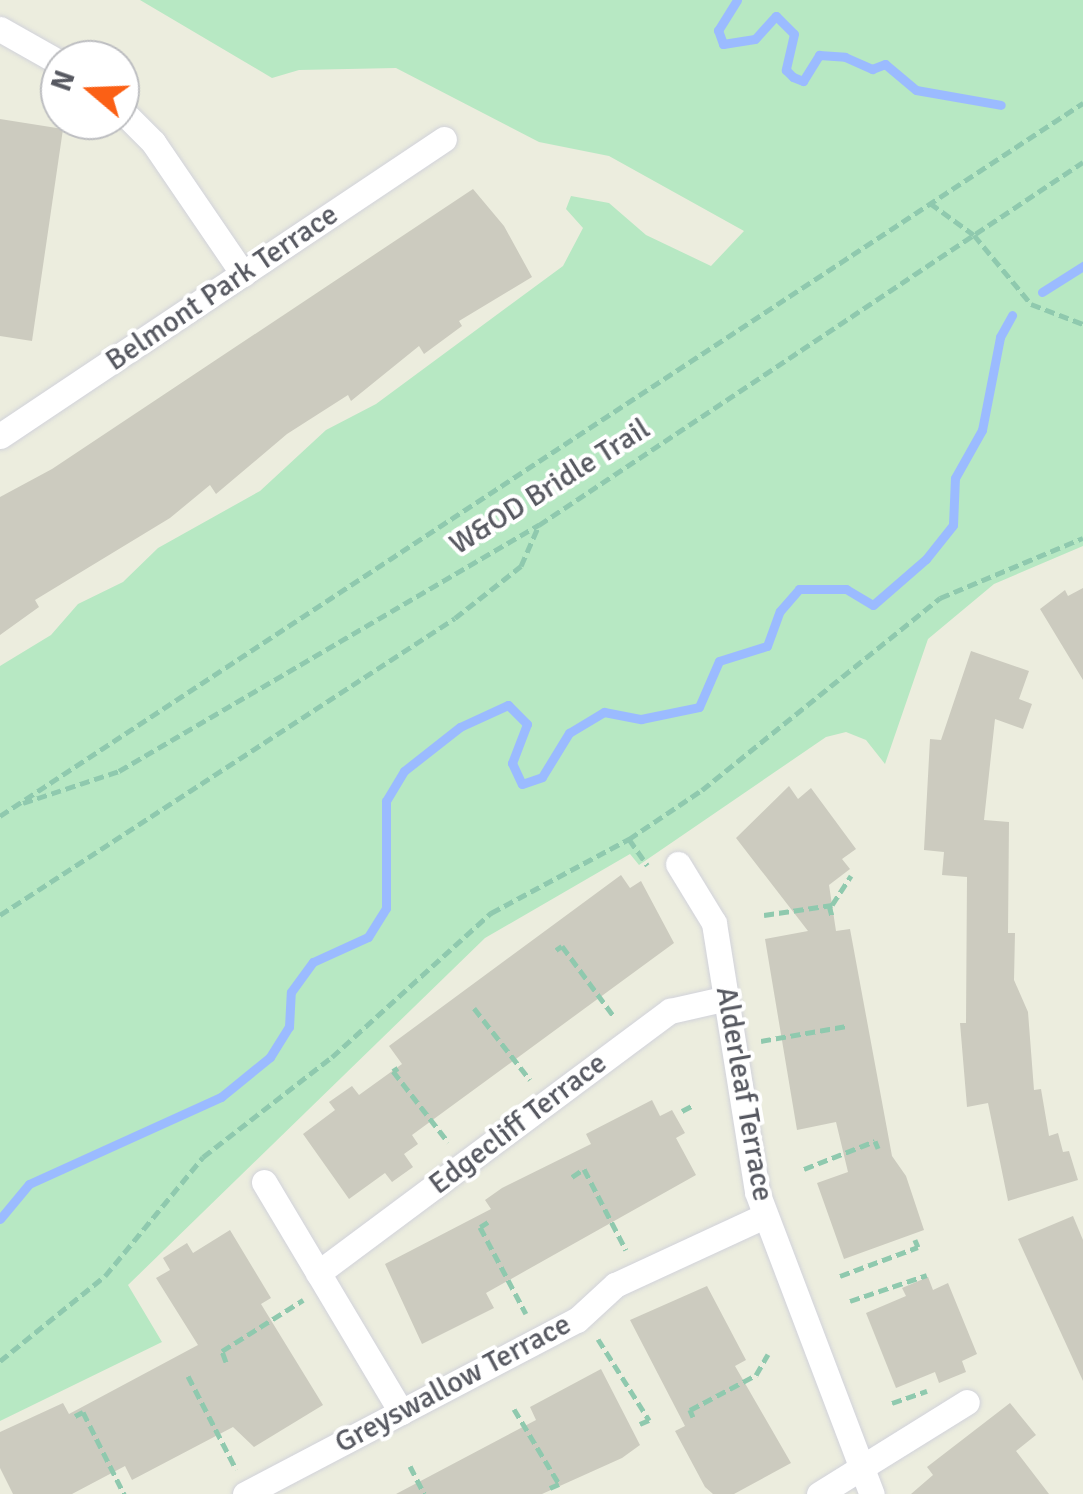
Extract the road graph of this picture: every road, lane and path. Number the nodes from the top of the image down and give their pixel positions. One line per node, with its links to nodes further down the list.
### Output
1 (0, 28): 2 (street)
2 (40, 51)
3 (1083, 104): 7 (path)
4 (140, 129): 9 (street)
5 (444, 139): 9 (street, Belmont Park Terrace)
6 (1083, 162): 8 (path, W&OD Bridle Trail)
7 (930, 202): 8 (path); 14 (path)
8 (974, 235): 10 (path); 12 (path, W&OD Bridle Trail)
9 (243, 274): 11 (street, Belmont Park Terrace)
10 (1083, 324)
11 (0, 436)
12 (539, 525): 14 (path, W&OD Bridle Trail); 21 (path)
13 (1083, 538): 16 (path)
14 (16, 804): 15 (path)
15 (0, 816)
16 (629, 839): 18 (path); 53 (path)
17 (678, 864): 25 (street, Alderleaf Terrace)
18 (647, 865)
19 (851, 876): 20 (path)
20 (828, 905): 22 (path); 23 (path)
21 (0, 914)
22 (764, 915)
23 (832, 916)
24 (556, 950): 27 (path)
25 (727, 998): 39 (street, Alderleaf Terrace); 45 (street, Edgecliff Terrace)
26 (474, 1008): 31 (path)
27 (615, 1018)
28 (848, 1026): 29 (path)
29 (761, 1040)
30 (398, 1068): 34 (path)
31 (532, 1082)
32 (694, 1104): 33 (path)
33 (682, 1111)
34 (450, 1145)
35 (878, 1148): 36 (path)
36 (804, 1168)
37 (572, 1177): 44 (path)
38 (264, 1182): 45 (street)
39 (764, 1216): 60 (street, Greyswallow Terrace); 65 (street, Alderleaf Terrace)
40 (488, 1222): 41 (path)
41 (485, 1238): 43 (path); 50 (path)
42 (914, 1240): 47 (path)
43 (477, 1242)
44 (626, 1250)
45 (318, 1274): 60 (street)
46 (927, 1274): 49 (path)
47 (840, 1276)
48 (306, 1298): 54 (path)
49 (850, 1301)
50 (528, 1317)
51 (596, 1337): 63 (path)
52 (768, 1354): 62 (path)
53 (0, 1362)
54 (226, 1362)
55 (188, 1376): 66 (path)
56 (936, 1388): 58 (path)
57 (967, 1402): 65 (street)
58 (892, 1403)
59 (514, 1409): 67 (path)
60 (401, 1412): 66 (street, Greyswallow Terrace)
61 (76, 1416): 68 (path)
62 (692, 1417)
63 (640, 1424)
64 (410, 1466): 69 (path)
65 (862, 1468): 70 (street); 71 (street, Alderleaf Terrace)
66 (240, 1482)
67 (550, 1488)
68 (124, 1494)
69 (424, 1494)
70 (818, 1494)
71 (872, 1494)

